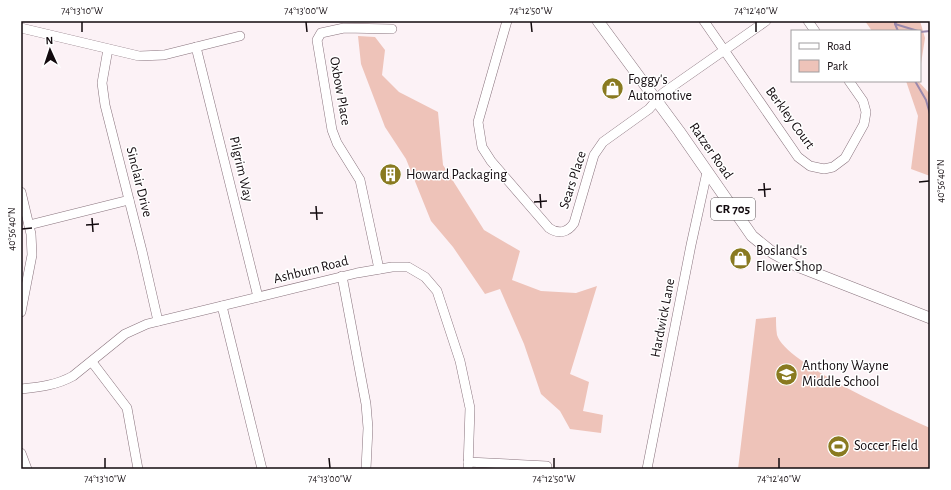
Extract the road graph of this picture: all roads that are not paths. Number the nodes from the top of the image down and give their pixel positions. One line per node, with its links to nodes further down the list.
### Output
1 (507, 21): 14 (street, Sears Place)
2 (598, 21): 14 (main road, Ratzer Road / CR 705)
3 (704, 21): 12 (street, Berkley Court)
4 (766, 21): 12 (street)
5 (808, 21): 8 (street)
6 (21, 28): 11 (street)
7 (392, 28): 19 (street, Oxbow Place)
8 (814, 30)
9 (240, 36): 10 (street)
10 (196, 47): 11 (street); 21 (street, Pilgrim Way)
11 (108, 50): 17 (street, Sinclair Drive)
12 (724, 50): 13 (street, Berkley Court); 14 (street)
13 (851, 82)
14 (656, 100): 15 (main road, Ratzer Road / CR 705)
15 (708, 172): 24 (main road, Ratzer Road / CR 705); 35 (street, Hardwick Lane)
16 (21, 192): 18 (street)
17 (129, 200): 18 (street); 25 (street, Sinclair Drive)
18 (29, 225): 23 (street)
19 (379, 269): 20 (street, Ashburn Road); 29 (street, Ashburn Road)
20 (342, 276): 21 (street, Ashburn Road); 34 (street)
21 (258, 297): 22 (street, Ashburn Road)
22 (222, 306): 25 (street, Ashburn Road); 33 (street)
23 (21, 312)
24 (930, 318)
25 (158, 321): 26 (street, Ashburn Road)
26 (92, 362): 27 (street, Ashburn Road); 32 (street)
27 (21, 390)
28 (21, 453): 31 (street)
29 (468, 466): 30 (street)
30 (547, 466)
31 (28, 469)
32 (138, 469)
33 (262, 469)
34 (366, 469)
35 (647, 469)

